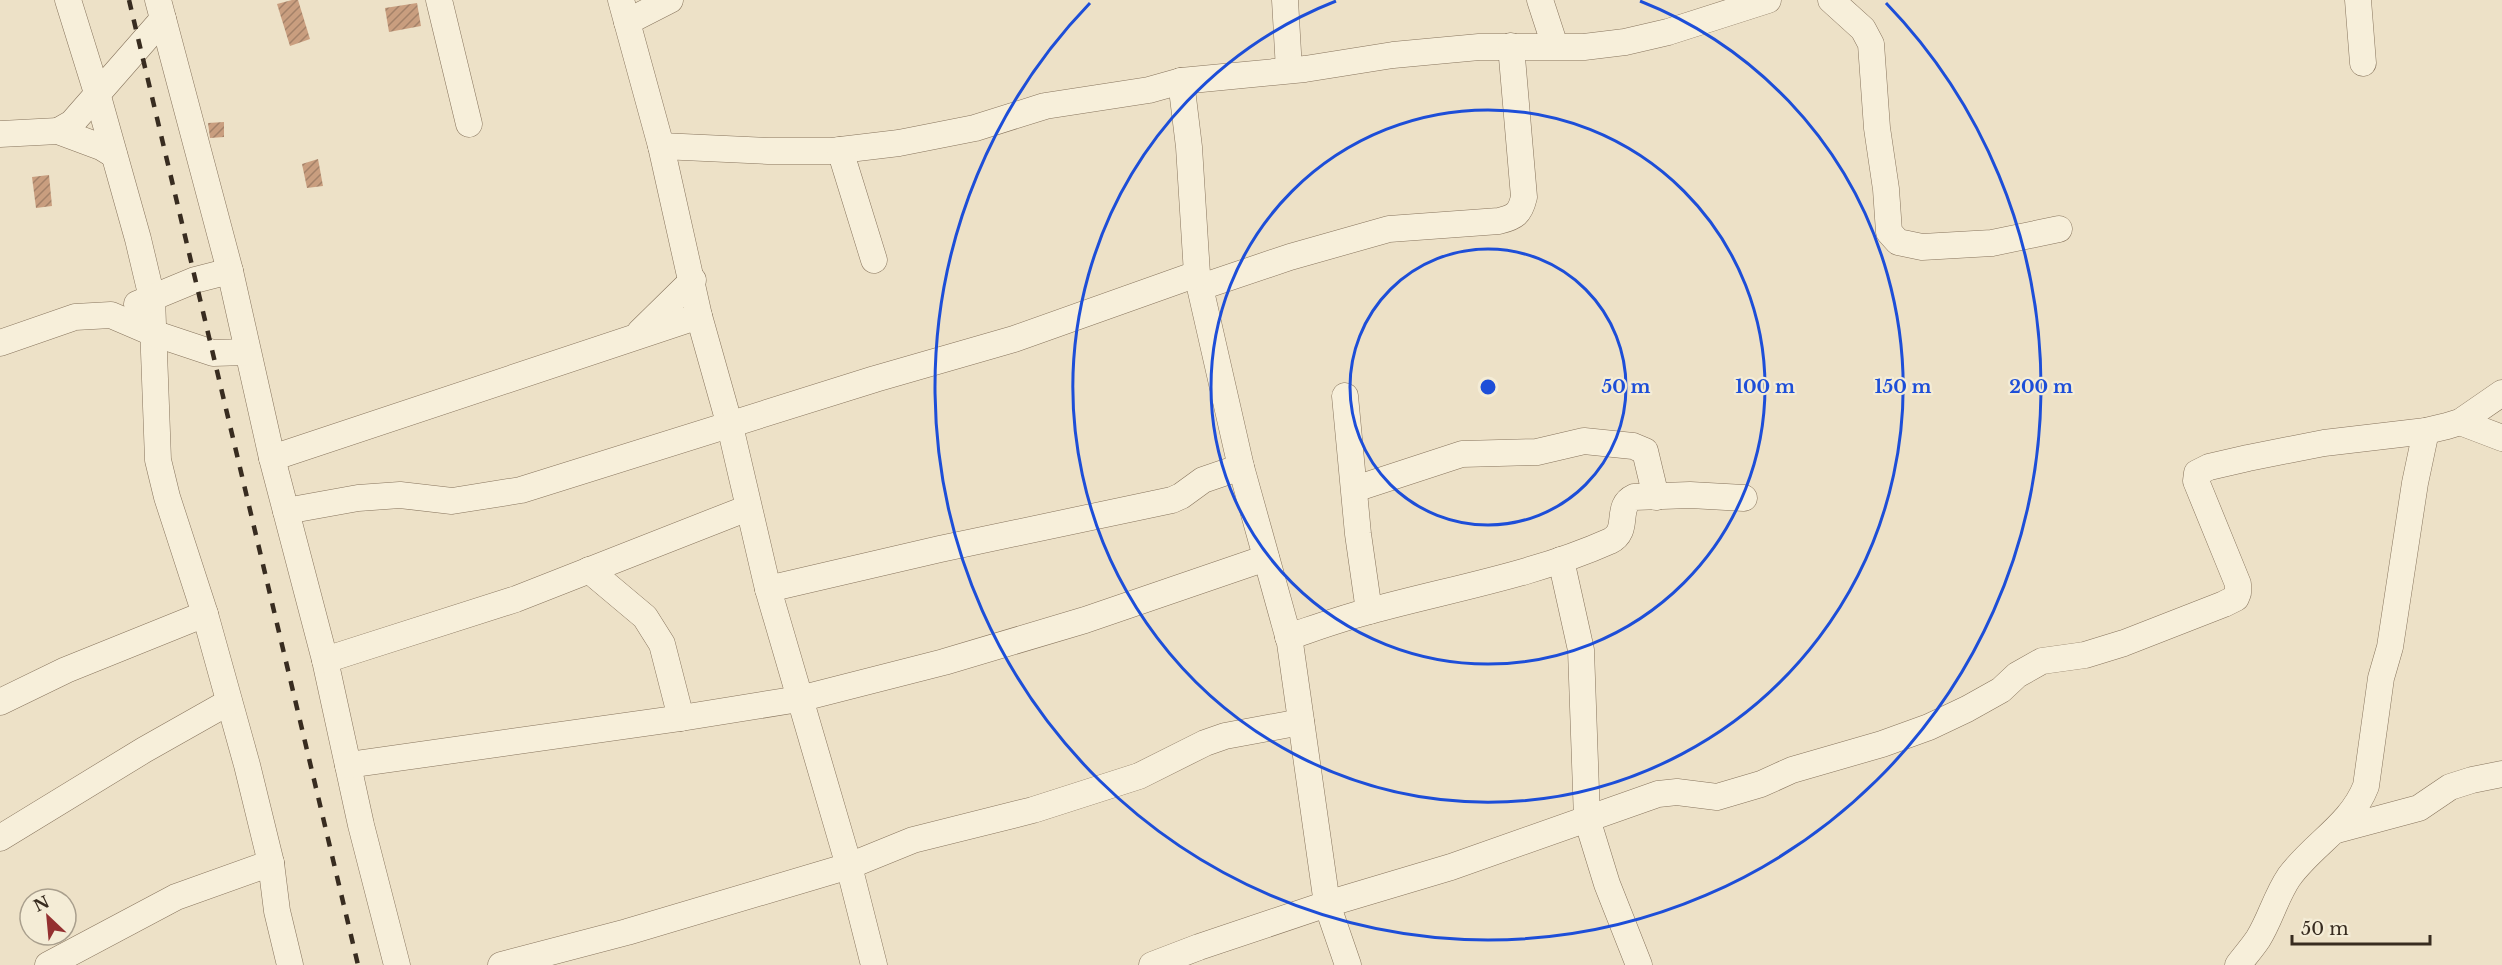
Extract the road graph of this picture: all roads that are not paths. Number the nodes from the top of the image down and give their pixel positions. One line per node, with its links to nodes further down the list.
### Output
1 (68, 0): 16 (street)
2 (439, 0): 17 (street)
3 (670, 0): 10 (street)
4 (1285, 0): 14 (street)
5 (1540, 0): 12 (street)
6 (1768, 0): 12 (street)
7 (1831, 0): 23 (street)
8 (2358, 0): 13 (street)
9 (160, 9): 16 (street); 25 (street)
10 (624, 11): 20 (street)
11 (1511, 46): 12 (street); 14 (street); 27 (street)
12 (1555, 46)
13 (2363, 63)
14 (1289, 70): 15 (street)
15 (1182, 81): 21 (street); 27 (street)
16 (97, 93): 18 (street); 22 (street)
17 (469, 124)
18 (58, 131): 19 (street); 22 (street)
19 (0, 134)
20 (661, 146): 21 (street); 26 (street)
21 (840, 150): 24 (street)
22 (114, 155): 28 (street)
23 (2059, 229)
24 (874, 260)
25 (230, 271): 28 (street); 34 (street)
26 (693, 280): 30 (street); 32 (street)
27 (1199, 280): 38 (street); 42 (street)
28 (152, 298): 29 (street); 31 (street)
29 (111, 315): 31 (street); 33 (street)
30 (699, 316): 32 (street); 38 (street)
31 (153, 333): 34 (street); 53 (street)
32 (636, 336): 41 (street)
33 (0, 343)
34 (247, 352): 41 (street)
35 (2502, 393): 37 (street)
36 (1346, 396): 43 (street)
37 (2460, 422): 39 (street); 40 (street)
38 (730, 426): 46 (street); 47 (street)
39 (2426, 431): 63 (street); 64 (street)
40 (2502, 438)
41 (272, 458): 47 (street)
42 (1240, 467): 48 (street); 51 (street)
43 (1355, 489): 44 (street); 52 (street)
44 (1656, 497): 45 (street); 49 (street)
45 (1744, 498)
46 (748, 508): 50 (street); 51 (street)
47 (286, 510): 55 (street)
48 (1266, 558): 54 (street); 56 (street)
49 (1561, 560): 52 (street); 63 (street)
50 (589, 570): 55 (street); 59 (street)
51 (768, 589): 56 (street)
52 (1369, 611): 54 (street)
53 (205, 614): 57 (street); 58 (street)
54 (1288, 637): 60 (street)
55 (325, 660): 61 (street)
56 (799, 699): 59 (street); 67 (street)
57 (0, 702)
58 (229, 702): 65 (street); 66 (street)
59 (681, 718): 61 (street)
60 (1301, 722): 67 (street); 68 (street)
61 (348, 765): 71 (street)
62 (2502, 774): 64 (street)
63 (1587, 819): 68 (street); 76 (street)
64 (2337, 830): 77 (street)
65 (0, 838)
66 (271, 863): 69 (street); 70 (street)
67 (849, 866): 72 (street); 73 (street)
68 (1327, 904): 74 (street); 75 (street)
69 (48, 965)
70 (290, 965)
71 (397, 965)
72 (501, 965)
73 (874, 965)
74 (1152, 965)
75 (1348, 965)
76 (1639, 965)
77 (2238, 965)

